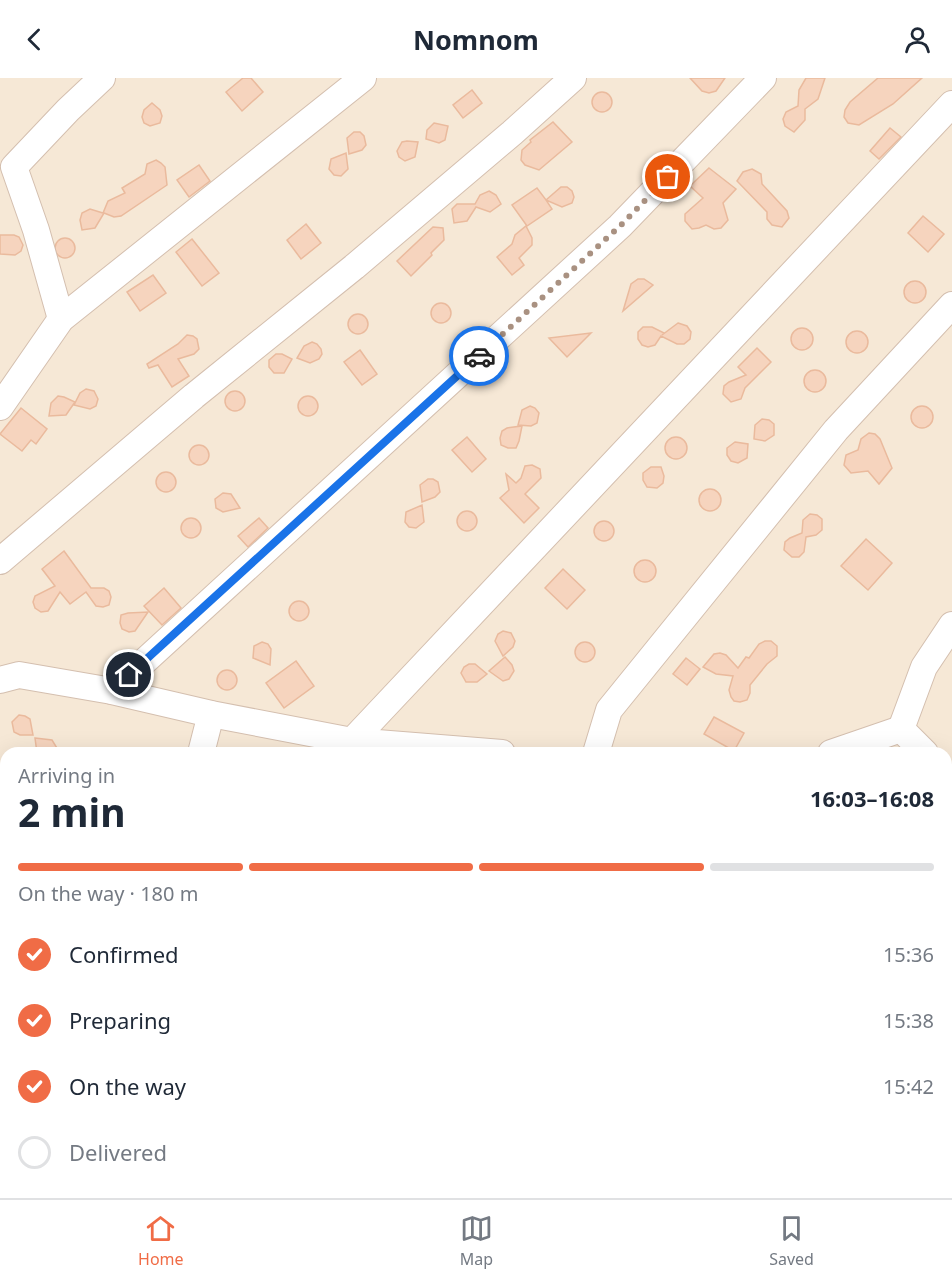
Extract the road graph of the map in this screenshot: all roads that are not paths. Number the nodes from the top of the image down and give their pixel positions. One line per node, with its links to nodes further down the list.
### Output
1 (102, 78): 7 (street)
2 (363, 78): 7 (street)
3 (573, 78): 9 (street)
4 (763, 78): 12 (street)
5 (952, 104): 16 (street)
6 (952, 305): 17 (street)
7 (61, 319): 8 (street)
8 (0, 407)
9 (0, 561)
10 (952, 625): 14 (street)
11 (0, 680): 12 (street)
12 (112, 692): 13 (street)
13 (211, 714): 15 (street); 16 (street)
14 (901, 729): 18 (street); 19 (street)
15 (203, 747)
16 (351, 747)
17 (598, 747)
18 (848, 747)
19 (919, 747)

